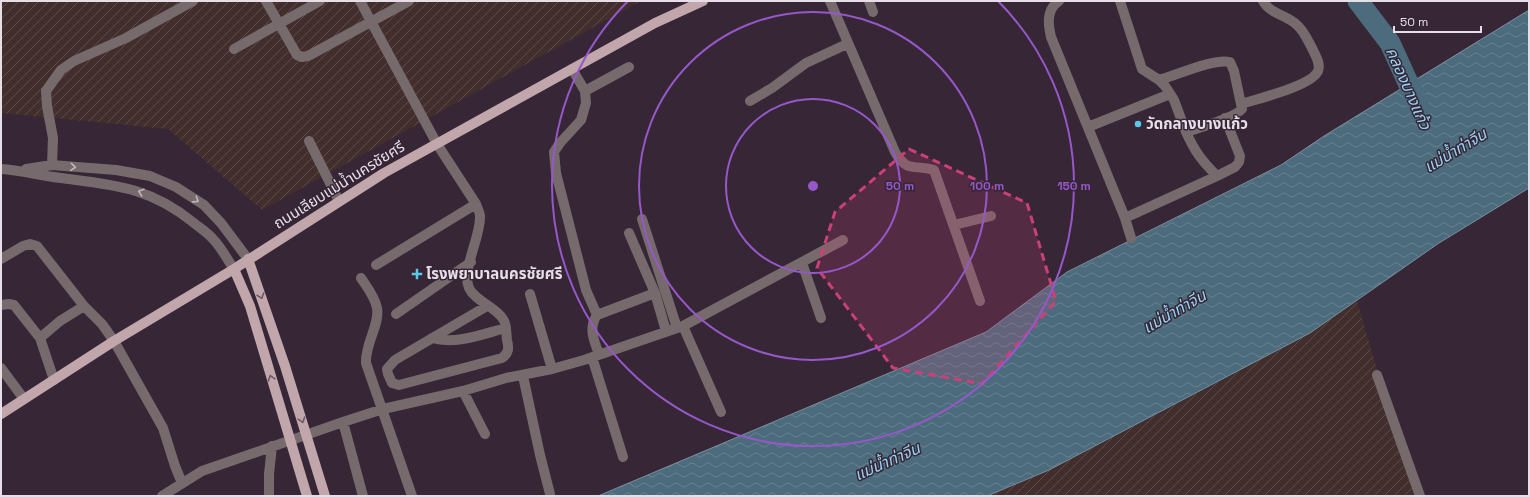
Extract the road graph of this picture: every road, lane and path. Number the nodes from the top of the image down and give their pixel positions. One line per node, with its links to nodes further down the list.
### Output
1 (193, 1): 29 (street)
2 (266, 1): 14 (street)
3 (320, 1): 14 (street)
4 (360, 1): 13 (street)
5 (409, 1): 13 (street)
6 (702, 1): 18 (main road, ถนนเลียบแม่น้ำนครชัยศรี)
7 (830, 1): 15 (street)
8 (869, 1): 12 (street)
9 (1059, 1): 25 (street)
10 (1120, 1): 19 (street)
11 (1263, 1): 23 (street)
12 (873, 12)
13 (371, 22): 14 (street); 28 (street)
14 (279, 23): 16 (street)
15 (848, 44): 22 (street); 38 (street)
16 (234, 49)
17 (628, 67): 20 (street)
18 (572, 69): 20 (street); 28 (main road, ถนนเลียบแม่น้ำนครชัยศรี)
19 (1159, 80): 21 (street); 23 (street)
20 (585, 91): 56 (street)
21 (1170, 94): 25 (street); 26 (street)
22 (750, 101)
23 (1241, 104): 24 (street)
24 (1225, 118): 26 (street); 32 (street)
25 (1088, 127): 36 (street)
26 (1186, 132): 32 (street)
27 (309, 141): 33 (street)
28 (437, 144): 33 (main road, ถนนเลียบแม่น้ำนครชัยศรี); 34 (street)
29 (52, 165): 31 (street); 43 (street, one-way to 43)
30 (1, 169): 31 (street)
31 (20, 170): 47 (street, one-way to 31)
32 (1217, 176): 36 (street)
33 (339, 201): 43 (main road, ถนนเลียบแม่น้ำนครชัยศรี)
34 (476, 204): 44 (street); 46 (street)
35 (991, 216): 38 (street)
36 (1126, 218): 40 (street)
37 (642, 219): 58 (street)
38 (954, 225): 51 (street)
39 (629, 233): 49 (street)
40 (1131, 238)
41 (843, 240): 45 (street)
42 (1, 259): 53 (street)
43 (248, 259): 47 (main road, ถนนเลียบแม่น้ำนครชัยศรี); 76 (main road, one-way to 76)
44 (470, 262): 54 (street); 55 (street)
45 (802, 263): 57 (street); 58 (street)
46 (376, 265)
47 (234, 269): 63 (main road, ถนนเลียบแม่น้ำนครชัยศรี); 78 (main road, one-way to 47)
48 (361, 278): 72 (street)
49 (655, 293): 56 (street); 60 (street)
50 (530, 294): 66 (street)
51 (980, 301)
52 (1, 305): 61 (street)
53 (84, 306): 61 (street); 63 (street)
54 (487, 306): 59 (street); 62 (street)
55 (396, 314)
56 (597, 315): 64 (street)
57 (821, 318)
58 (680, 327): 60 (street); 73 (street)
59 (506, 328): 62 (street); 62 (street)
60 (666, 331): 64 (street)
61 (40, 338): 69 (street)
62 (432, 338)
63 (114, 341): 69 (main road, ถนนเลียบแม่น้ำนครชัยศรี); 81 (street)
64 (596, 356): 66 (street); 80 (street)
65 (1, 368): 71 (street)
66 (552, 369): 68 (street)
67 (1377, 375): 89 (street)
68 (523, 376): 70 (street); 82 (street)
69 (54, 380): 71 (main road, ถนนเลียบแม่น้ำนครชัยศรี)
70 (463, 391): 72 (street); 77 (street)
71 (24, 399): 74 (main road, ถนนเลียบแม่น้ำนครชัยศรี)
72 (383, 409): 75 (street); 88 (street)
73 (721, 412)
74 (1, 414)
75 (343, 422): 76 (street); 87 (street)
76 (307, 434): 78 (street); 86 (main road)
77 (485, 434)
78 (290, 439): 79 (street); 85 (main road)
79 (272, 446): 81 (street); 84 (street)
80 (623, 457)
81 (182, 483): 83 (street)
82 (550, 494)
83 (162, 496)
84 (269, 496)
85 (307, 496)
86 (325, 496)
87 (362, 496)
88 (412, 496)
89 (1420, 496)

